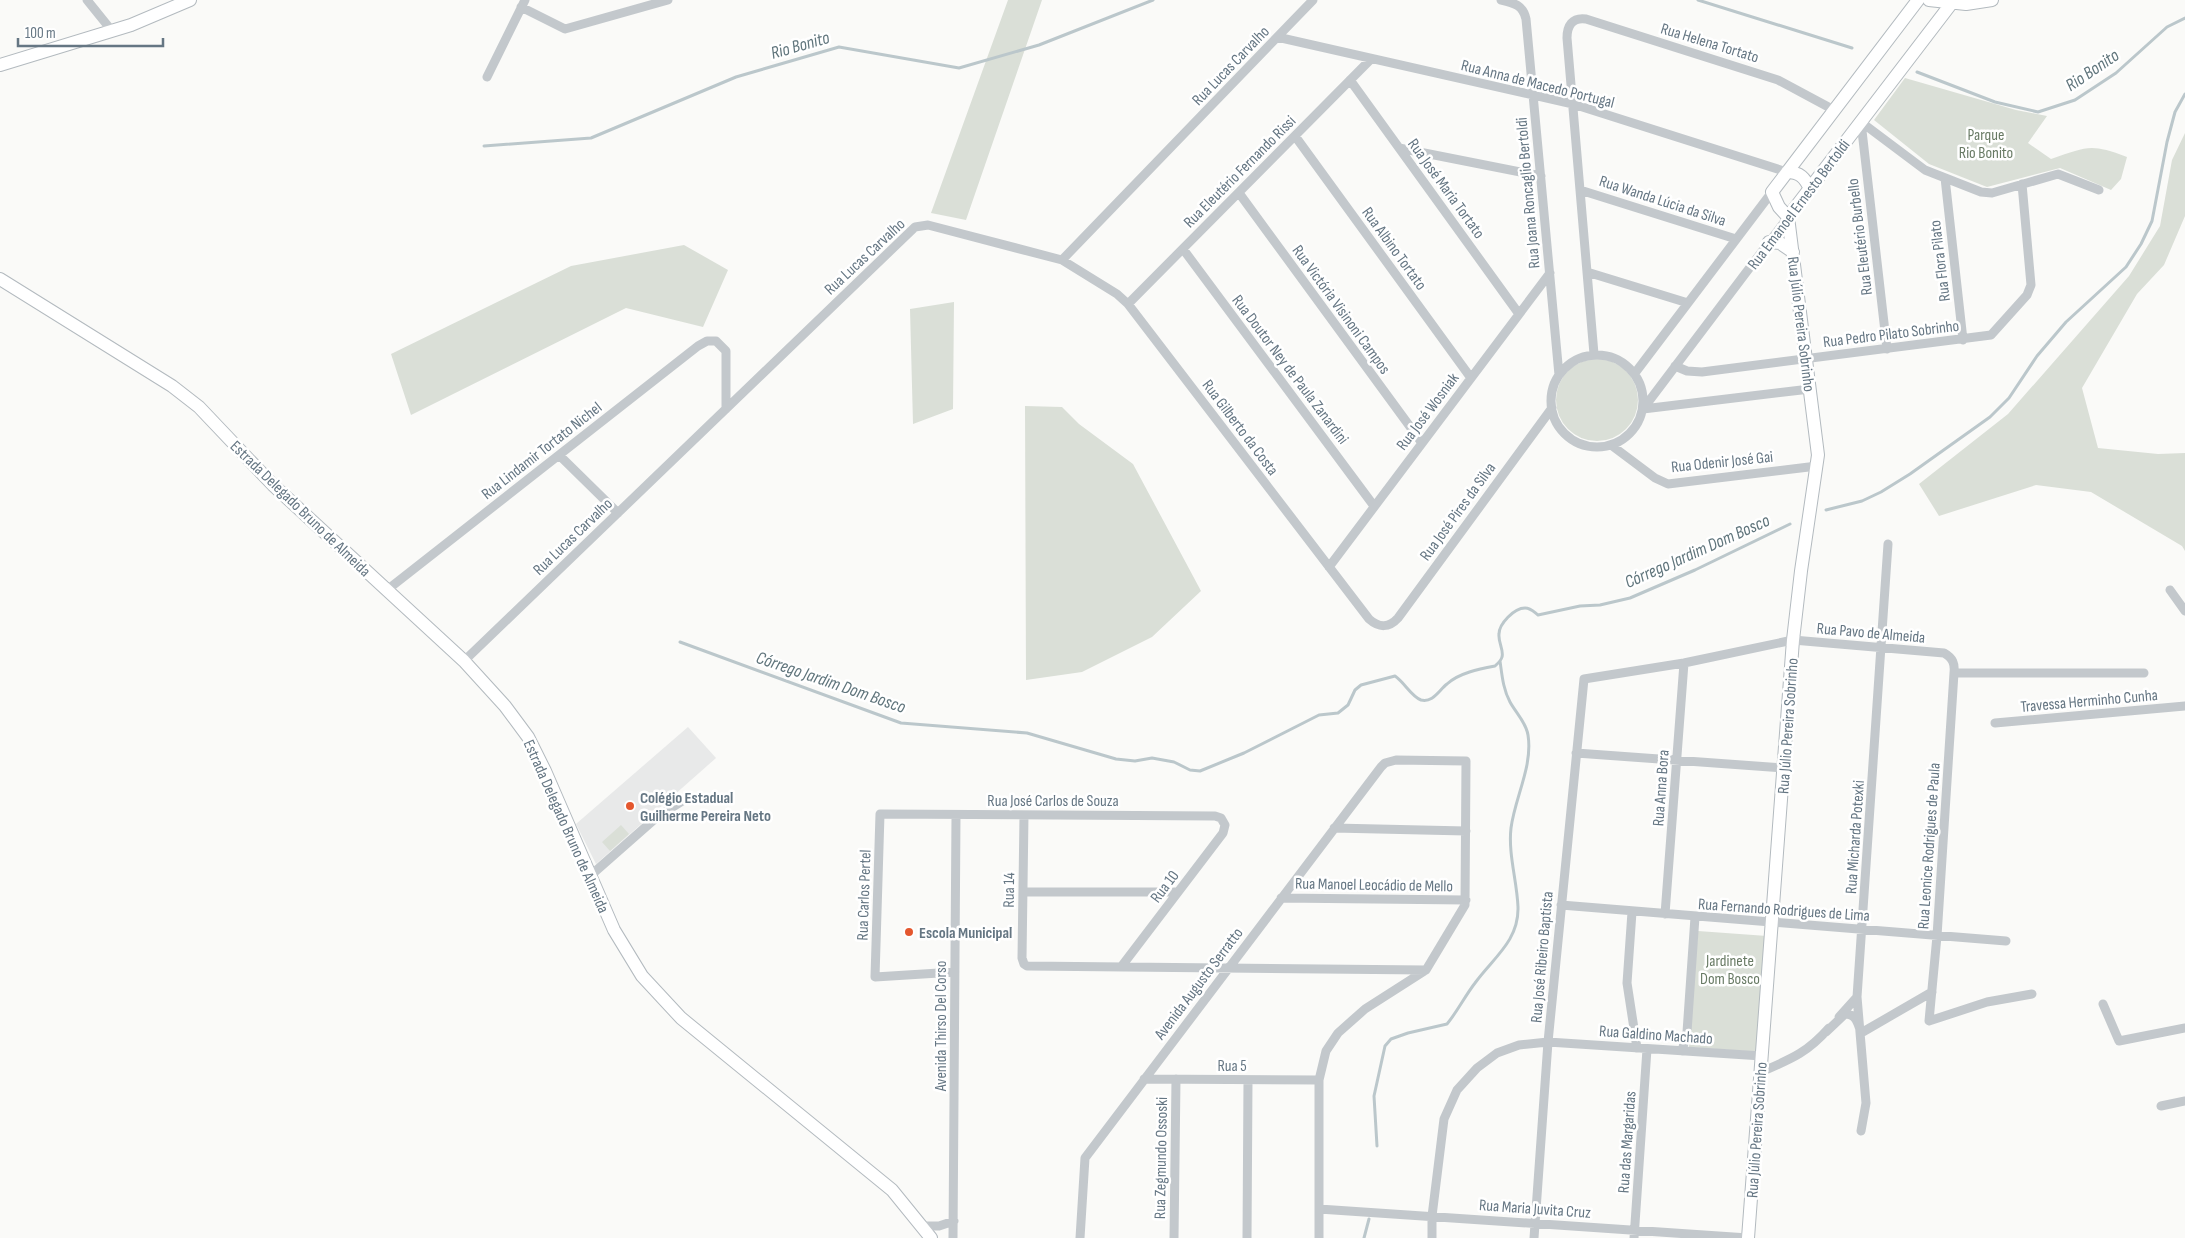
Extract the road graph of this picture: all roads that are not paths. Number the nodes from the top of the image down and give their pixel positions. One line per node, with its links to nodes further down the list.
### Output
1 (87, 0): 11 (street)
2 (190, 0): 11 (main road)
3 (668, 0): 10 (street)
4 (1313, 0): 12 (street, Rua Lucas Carvalho)
5 (1501, 0): 17 (street, Rua Joana Roncaglio Bertoldi)
6 (1918, 0): 19 (main road, Rua Emanoel Ernesto Bertoldi)
7 (1929, 0): 9 (main road)
8 (1992, 0): 9 (main road)
9 (1952, 2): 20 (main road, Rua Emanoel Ernesto Bertoldi)
10 (523, 4): 15 (street)
11 (112, 32): 14 (main road)
12 (1277, 38): 13 (street, Rua Anna de Macedo Portugal); 37 (street, Rua Lucas Carvalho)
13 (1371, 59): 16 (street, Rua Eleutério Fernando Rissi); 17 (street, Rua Anna de Macedo Portugal)
14 (0, 65)
15 (487, 77)
16 (1350, 80): 21 (street, Rua Eleutério Fernando Rissi); 22 (street, Rua José Maria Tortato)
17 (1533, 94): 18 (street, Rua Anna de Macedo Portugal); 24 (street, Rua Joana Roncaglio Bertoldi)
18 (1573, 104): 19 (street, Rua Helena Tortato); 23 (street, Rua Anna de Macedo Portugal); 28 (street)
19 (1834, 110): 23 (main road, Rua Emanoel Ernesto Bertoldi)
20 (1861, 122): 25 (street); 27 (main road, Rua Emanoel Ernesto Bertoldi); 45 (street, Rua Eleutério Burbello)
21 (1295, 136): 30 (street, Rua Eleutério Fernando Rissi); 51 (street, Rua Albino Tortato)
22 (1399, 148): 24 (street); 43 (street, Rua José Maria Tortato)
23 (1788, 172): 27 (main road); 31 (main road, Rua Emanoel Ernesto Bertoldi)
24 (1540, 176): 38 (street, Rua Joana Roncaglio Bertoldi)
25 (1945, 178): 26 (street); 44 (street, Rua Flora Pilato)
26 (2022, 184): 29 (street); 44 (street, Rua Pedro Pilato Sobrinho)
27 (1810, 189): 32 (main road, Rua Emanoel Ernesto Bertoldi)
28 (1580, 190): 33 (street, Rua Wanda Lúcia da Silva); 39 (street)
29 (2099, 190)
30 (1239, 192): 35 (street, Rua Eleutério Fernando Rissi); 56 (street, Rua Victória Visinoni Campos)
31 (1772, 192): 32 (main road); 33 (street, Rua Emanoel Ernesto Bertoldi)
32 (1788, 217): 34 (street, Rua Emanoel Ernesto Bertoldi); 36 (main road, Rua Júlio Pereira Sobrinho)
33 (1736, 239): 41 (street, Rua Emanoel Ernesto Bertoldi)
34 (1769, 242): 36 (main road); 48 (street, Rua Emanoel Ernesto Bertoldi)
35 (1183, 249): 42 (street, Rua Eleutério Fernando Rissi); 60 (street, Rua Doutor Ney de Paula Zanardini)
36 (1792, 252): 47 (main road, Rua Júlio Pereira Sobrinho)
37 (1062, 260): 42 (street, Rua Gilberto da Costa); 54 (street, Rua Lucas Carvalho)
38 (1550, 272): 43 (street, Rua José Wosniak); 50 (street, Rua Joana Roncaglio Bertoldi)
39 (1587, 272): 41 (street); 46 (street)
40 (0, 279): 64 (main road, Estrada Delegado Bruno de Almeida)
41 (1688, 303): 49 (street, Rua Emanoel Ernesto Bertoldi)
42 (1128, 304): 63 (street, Rua Gilberto da Costa)
43 (1519, 314): 51 (street, Rua José Wosniak)
44 (1963, 340): 45 (street, Rua Pedro Pilato Sobrinho)
45 (1887, 349): 47 (street, Rua Pedro Pilato Sobrinho)
46 (1594, 354): 49 (street); 50 (street)
47 (1806, 359): 48 (street, Rua Pedro Pilato Sobrinho); 52 (main road, Rua Júlio Pereira Sobrinho)
48 (1676, 366): 55 (street, Rua Emanoel Ernesto Bertoldi)
49 (1635, 373): 55 (street)
50 (1559, 375): 53 (street)
51 (1471, 378): 56 (street, Rua José Wosniak)
52 (1810, 389): 55 (street); 59 (main road, Rua Júlio Pereira Sobrinho)
53 (1552, 408): 57 (street); 67 (street, Rua José Pires da Silva)
54 (726, 409): 58 (street, Rua Lindamir Tortato Nichel); 61 (street, Rua Lucas Carvalho)
55 (1643, 409): 57 (street)
56 (1422, 443): 60 (street, Rua José Wosniak)
57 (1611, 445): 59 (street, Rua Odenir José Gai)
58 (559, 455): 61 (street); 64 (street, Rua Lindamir Tortato Nichel)
59 (1817, 466): 68 (main road, Rua Júlio Pereira Sobrinho)
60 (1374, 506): 63 (street, Rua José Wosniak)
61 (618, 513): 70 (street, Rua Lucas Carvalho)
62 (1888, 544): 69 (street, Rua Micharda Potexki)
63 (1329, 567): 67 (street, Rua Gilberto da Costa)
64 (387, 590): 70 (main road, Estrada Delegado Bruno de Almeida)
65 (2170, 590): 66 (street)
66 (2185, 611)
67 (1383, 626)
68 (1793, 640): 69 (street, Rua Pavo de Almeida); 71 (street, Rua Pavo de Almeida); 79 (main road, Rua Júlio Pereira Sobrinho)
69 (1882, 648): 73 (street, Rua Pavo de Almeida); 97 (street, Rua Micharda Potexki)
70 (464, 662): 87 (main road, Estrada Delegado Bruno de Almeida)
71 (1684, 663): 74 (street, Rua Pavo de Almeida); 78 (street, Rua Anna Bora)
72 (2144, 673): 73 (street)
73 (1954, 674): 98 (street, Rua Leonice Rodrigues de Paula)
74 (1584, 679): 77 (street, Rua José Ribeiro Baptista)
75 (2185, 706): 76 (street, Travessa Herminho Cunha)
76 (1995, 723)
77 (1576, 753): 78 (street); 92 (street, Rua José Ribeiro Baptista)
78 (1677, 761): 79 (street); 94 (street, Rua Anna Bora)
79 (1784, 768): 96 (main road, Rua Júlio Pereira Sobrinho)
80 (684, 800): 87 (street)
81 (880, 814): 82 (street, Rua José Carlos de Souza); 103 (street, Rua Carlos Pertel)
82 (956, 815): 83 (street, Rua José Carlos de Souza); 103 (street, Avenida Thirso Del Corso)
83 (1024, 815): 84 (street, Rua José Carlos de Souza); 88 (street, Rua 14)
84 (1224, 821): 89 (street, Rua 10)
85 (1334, 828): 86 (street); 86 (street, Avenida Augusto Serratto); 90 (street, Avenida Augusto Serratto)
86 (1466, 831): 91 (street)
87 (590, 876): 128 (main road, Estrada Delegado Bruno de Almeida)
88 (1023, 892): 89 (street); 100 (street, Rua 14)
89 (1178, 892): 100 (street, Rua 10)
90 (1281, 898): 91 (street, Rua Manoel Leocádio de Mello); 101 (street, Avenida Augusto Serratto)
91 (1466, 900): 102 (street)
92 (1561, 905): 93 (street, Rua Fernando Rodrigues de Lima); 111 (street, Rua José Ribeiro Baptista)
93 (1632, 912): 94 (street, Rua Fernando Rodrigues de Lima); 112 (street)
94 (1665, 914): 95 (street, Rua Fernando Rodrigues de Lima)
95 (1695, 917): 96 (street, Rua Fernando Rodrigues de Lima); 114 (street)
96 (1772, 923): 97 (street, Rua Fernando Rodrigues de Lima); 115 (main road, Rua Júlio Pereira Sobrinho)
97 (1862, 930): 98 (street, Rua Fernando Rodrigues de Lima); 106 (street, Rua Micharda Potexki)
98 (1937, 936): 99 (street, Rua Fernando Rodrigues de Lima); 104 (street, Rua Leonice Rodrigues de Paula)
99 (2006, 941)
100 (1121, 967): 101 (street)
101 (1229, 967): 102 (street); 117 (street, Avenida Augusto Serratto)
102 (1426, 970): 120 (street)
103 (955, 972): 126 (street, Avenida Thirso Del Corso)
104 (1932, 992): 105 (street, Rua Leonice Rodrigues de Paula); 110 (street)
105 (2032, 994)
106 (1857, 997): 109 (street); 110 (street, Rua Micharda Potexki)
107 (2103, 1004): 108 (street)
108 (2185, 1028)
109 (1826, 1032): 110 (street); 116 (street)
110 (1861, 1033): 123 (street, Rua Micharda Potexki)
111 (1548, 1042): 112 (street, Rua Galdino Machado); 125 (street, Rua Galdino Machado); 127 (street, Rua José Ribeiro Baptista)
112 (1637, 1048): 113 (street, Rua Galdino Machado)
113 (1647, 1049): 114 (street, Rua Galdino Machado); 129 (street, Rua das Margaridas)
114 (1682, 1051): 115 (street, Rua Galdino Machado)
115 (1762, 1056): 116 (main road, Rua Júlio Pereira Sobrinho)
116 (1761, 1072): 138 (main road, Rua Júlio Pereira Sobrinho)
117 (1144, 1079): 118 (street, Rua 5); 132 (street, Avenida Augusto Serratto)
118 (1176, 1079): 119 (street, Rua 5); 133 (street, Rua Zegmundo Ossoski)
119 (1248, 1080): 120 (street, Rua 5); 134 (street)
120 (1318, 1080): 124 (street)
121 (2185, 1101): 122 (street)
122 (2161, 1106)
123 (1861, 1131)
124 (1319, 1209): 125 (street, Rua Maria Juvita Cruz); 135 (street)
125 (1432, 1216): 127 (street, Rua Maria Juvita Cruz); 136 (street, Rua Galdino Machado)
126 (954, 1221): 128 (street); 131 (street, Avenida Thirso Del Corso)
127 (1535, 1223): 129 (street, Rua Maria Juvita Cruz); 137 (street, Rua José Ribeiro Baptista)
128 (922, 1226): 130 (main road, Estrada Delegado Bruno de Almeida)
129 (1635, 1234): 138 (street, Rua Maria Juvita Cruz)
130 (931, 1238)
131 (954, 1238)
132 (1080, 1238)
133 (1174, 1238)
134 (1247, 1238)
135 (1319, 1238)
136 (1432, 1238)
137 (1534, 1238)
138 (1748, 1238)

